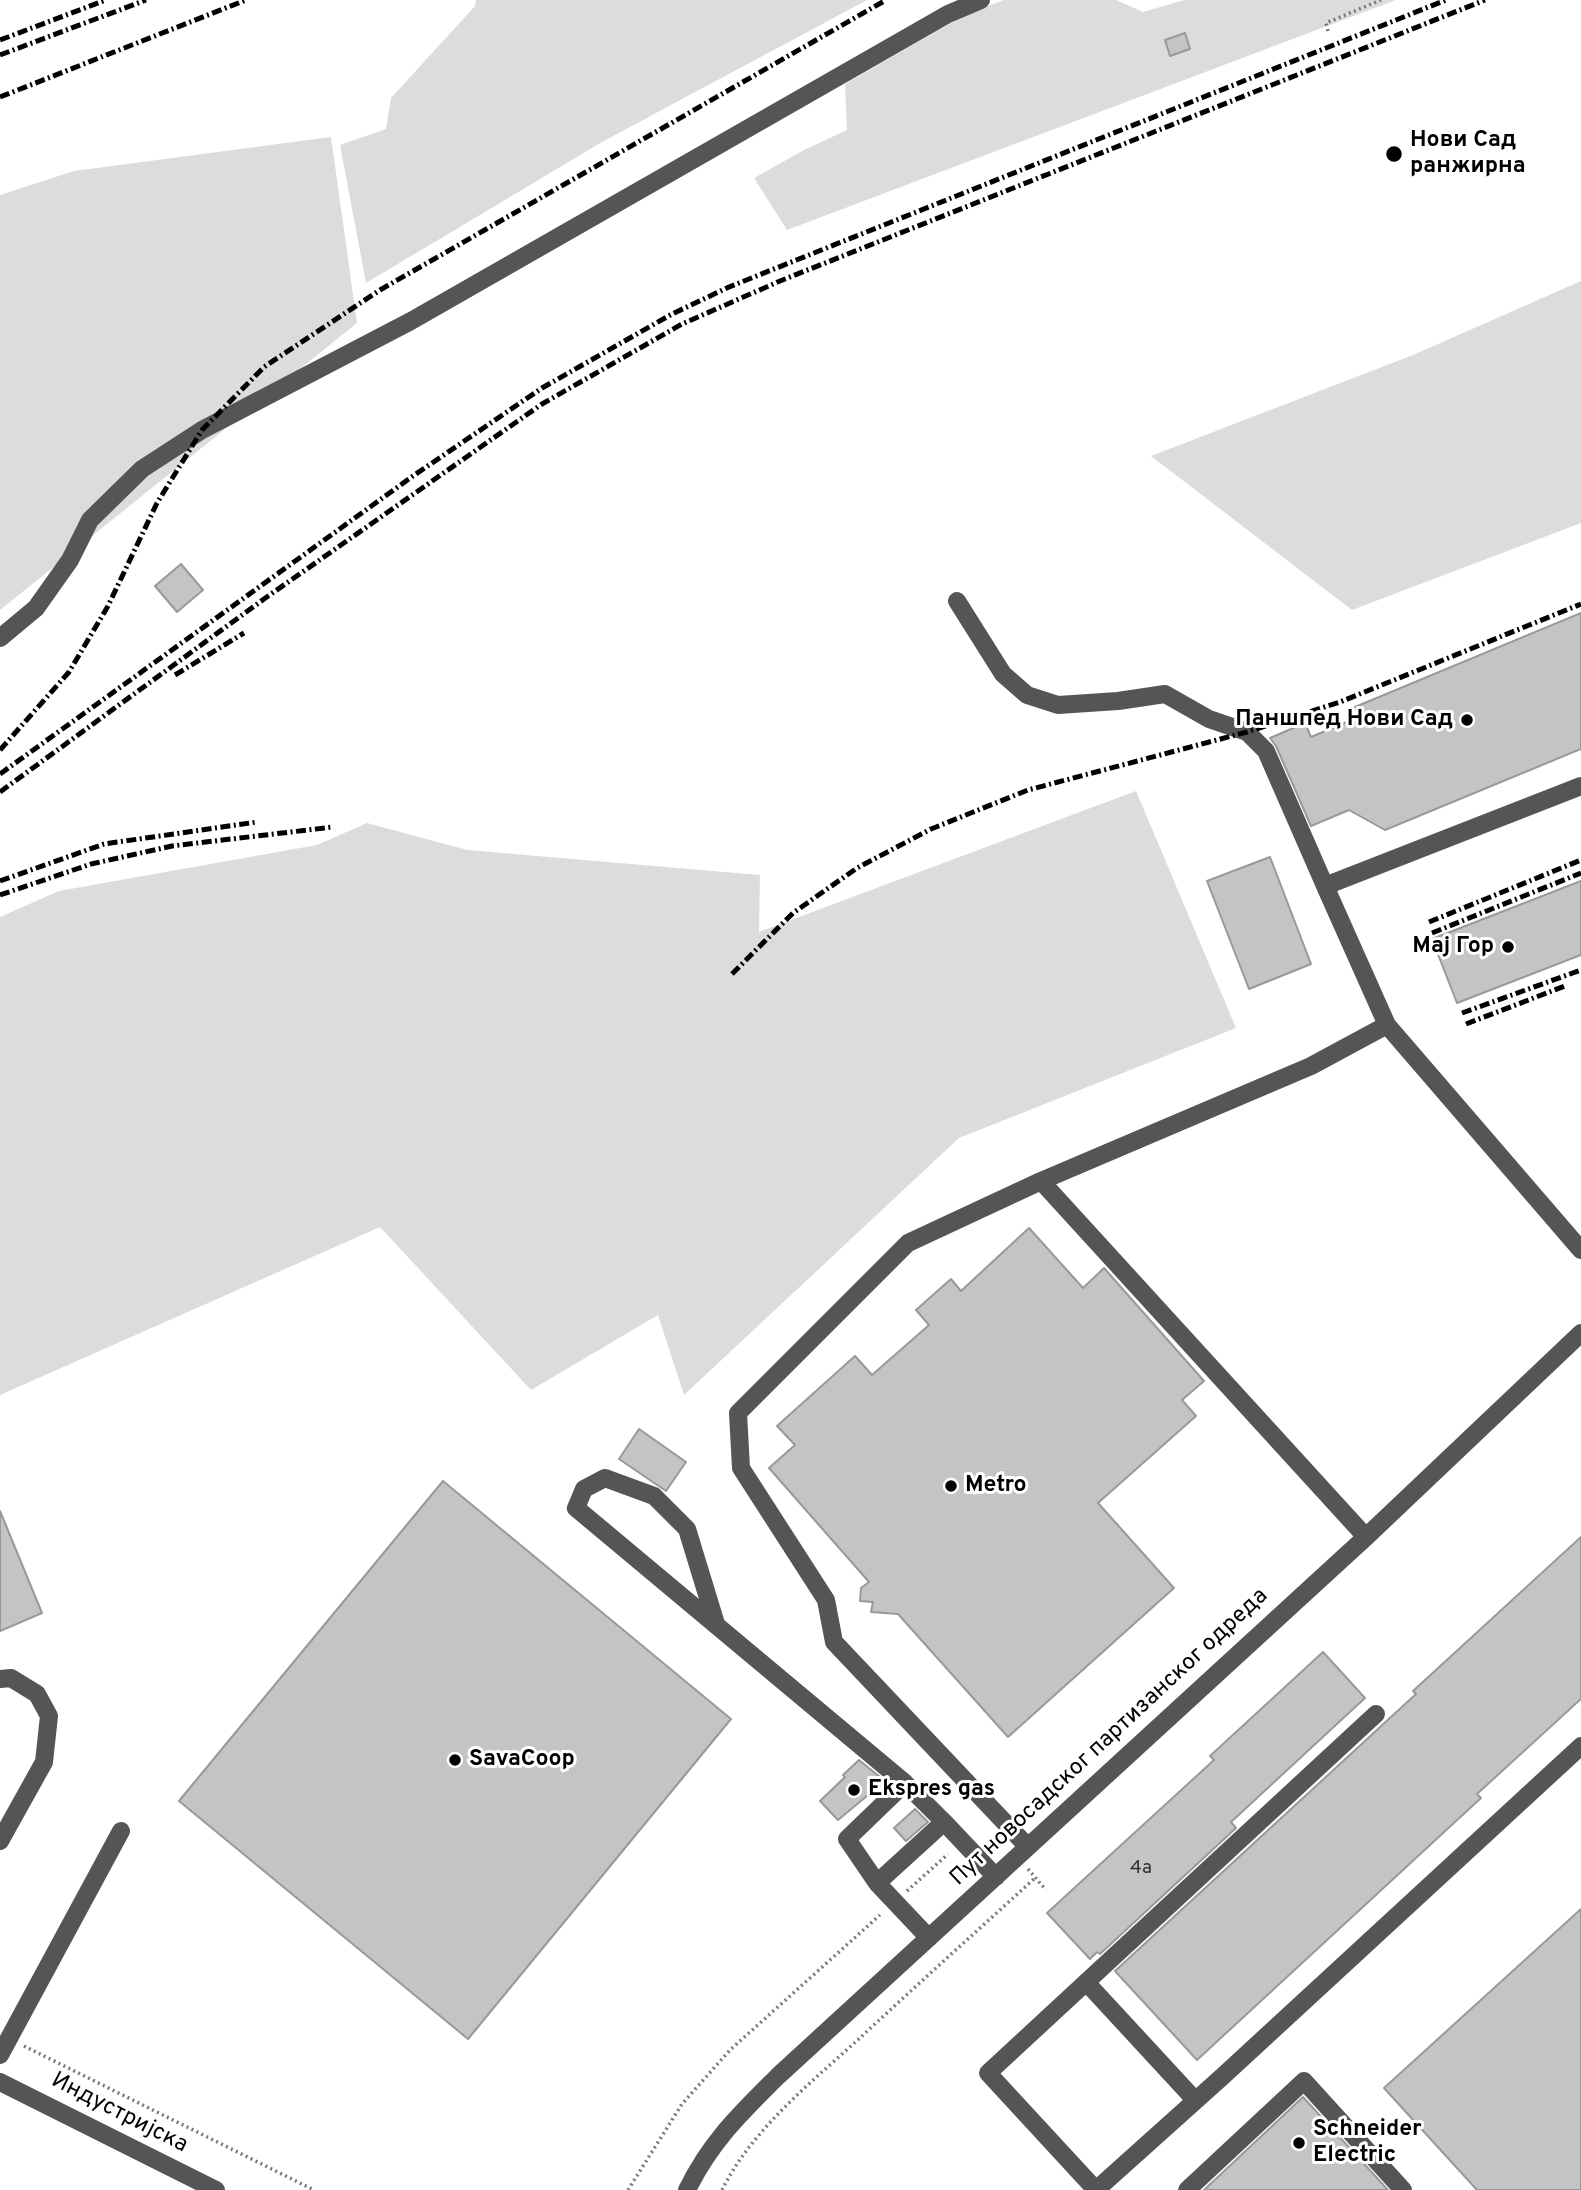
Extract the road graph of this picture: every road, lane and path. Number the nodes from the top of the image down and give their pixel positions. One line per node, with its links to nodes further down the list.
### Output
1 (981, 0): 5 (street)
2 (1381, 0): 3 (path)
3 (1328, 32)
4 (957, 601): 7 (street)
5 (0, 638)
6 (1581, 786): 7 (street)
7 (1325, 886): 8 (street)
8 (1387, 1025): 9 (street); 10 (street)
9 (1041, 1181): 12 (street); 22 (street)
10 (1581, 1250)
11 (1581, 1333): 12 (street, Пут новосадског партизанског одреда)
12 (1366, 1537): 22 (street, Пут новосадског партизанског одреда)
13 (716, 1625): 13 (street); 17 (street)
14 (0, 1679): 21 (street)
15 (1376, 1714): 29 (street)
16 (1581, 1746): 33 (street)
17 (905, 1783): 18 (street); 25 (street)
18 (944, 1822): 20 (street); 25 (street)
19 (121, 1831): 30 (street)
20 (962, 1841): 23 (street); 27 (path)
21 (0, 1842)
22 (1023, 1852): 23 (street, Пут новосадског партизанског одреда); 24 (path)
23 (996, 1877): 28 (street, Пут новосадског партизанског одреда)
24 (1035, 1878): 26 (path); 38 (path)
25 (877, 1883): 27 (street)
26 (1046, 1890)
27 (895, 1902): 28 (street); 36 (path)
28 (929, 1938): 37 (street, Пут новосадског партизанског одреда)
29 (1086, 1982): 33 (street); 33 (street)
30 (8, 2038): 31 (street); 35 (path)
31 (0, 2055)
32 (0, 2082): 34 (street, Индустријска)
33 (1195, 2100)
34 (216, 2190)
35 (314, 2190)
36 (628, 2190)
37 (687, 2190)
38 (722, 2190)
39 (1187, 2190): 40 (street)
40 (1403, 2190)

